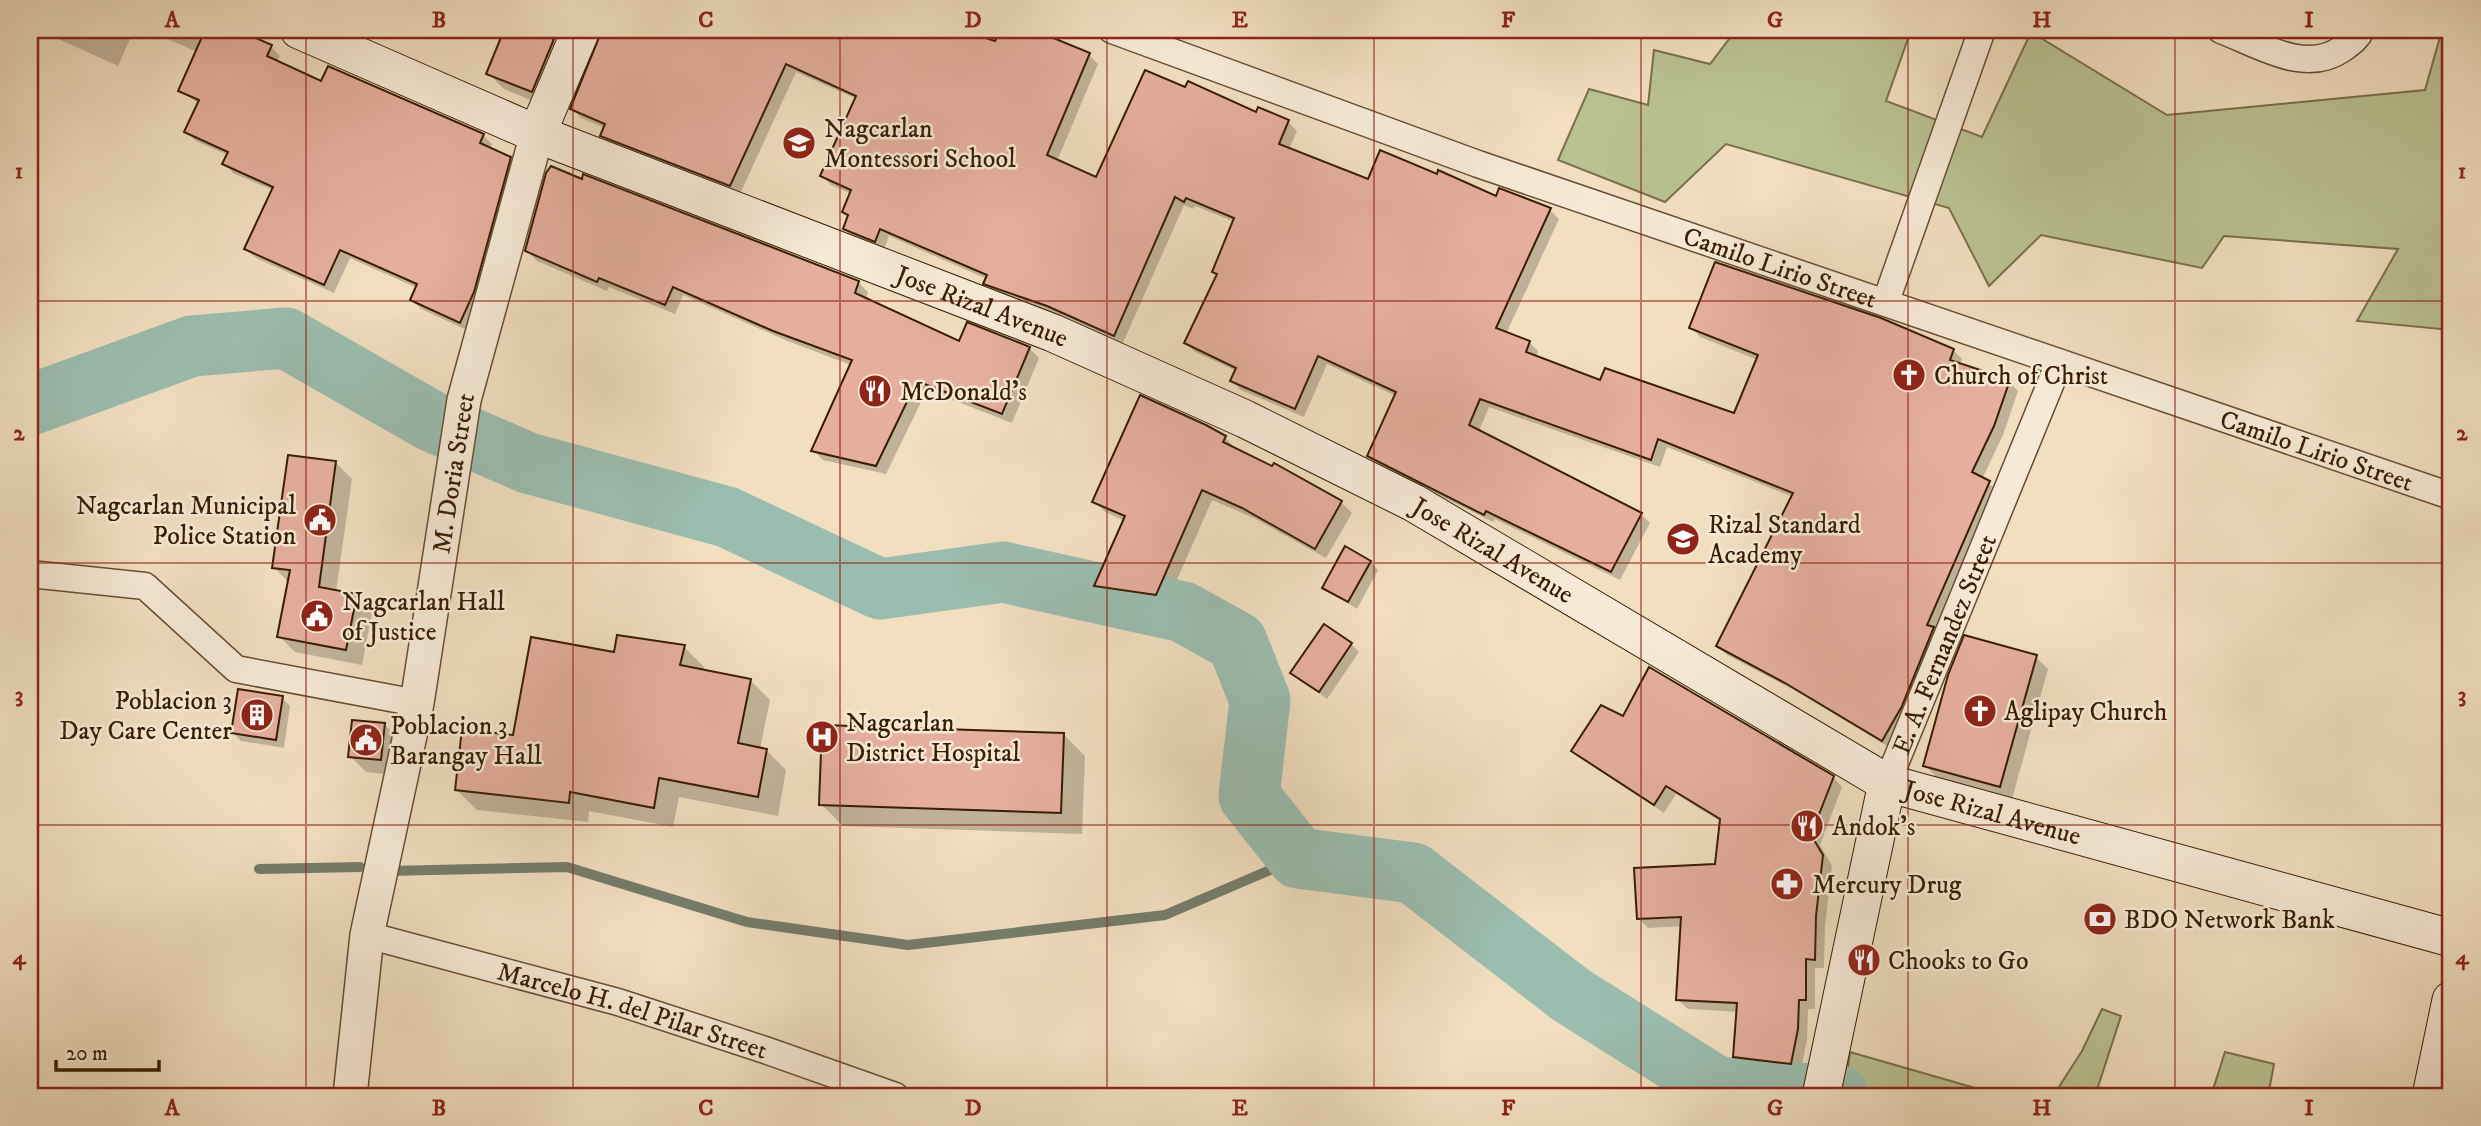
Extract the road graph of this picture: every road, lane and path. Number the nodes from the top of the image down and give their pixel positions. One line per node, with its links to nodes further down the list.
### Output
1 (299, 30): 7 (main road, Jose Rizal Avenue)
2 (581, 30): 7 (main road, M. Doria Street)
3 (1112, 30): 8 (street, Camilo Lirio Street)
4 (1982, 30): 8 (street)
5 (2221, 30): 6 (street)
6 (2361, 30)
7 (537, 134): 12 (street, M. Doria Street); 13 (main road, Jose Rizal Avenue)
8 (1886, 301): 9 (street, Camilo Lirio Street)
9 (2059, 363): 10 (street, Camilo Lirio Street); 13 (street, E. A. Fernandez Street)
10 (2451, 496)
11 (30, 574): 12 (street)
12 (417, 702): 14 (street, M. Doria Street)
13 (1887, 783): 15 (main road, Jose Rizal Avenue); 19 (main road, E. A. Fernandez Street)
14 (367, 935): 17 (street, M. Doria Street); 18 (street, Marcelo H. del Pilar Street)
15 (2451, 938)
16 (2451, 1000): 20 (main road)
17 (350, 1096)
18 (895, 1096)
19 (1821, 1096)
20 (2431, 1096)

